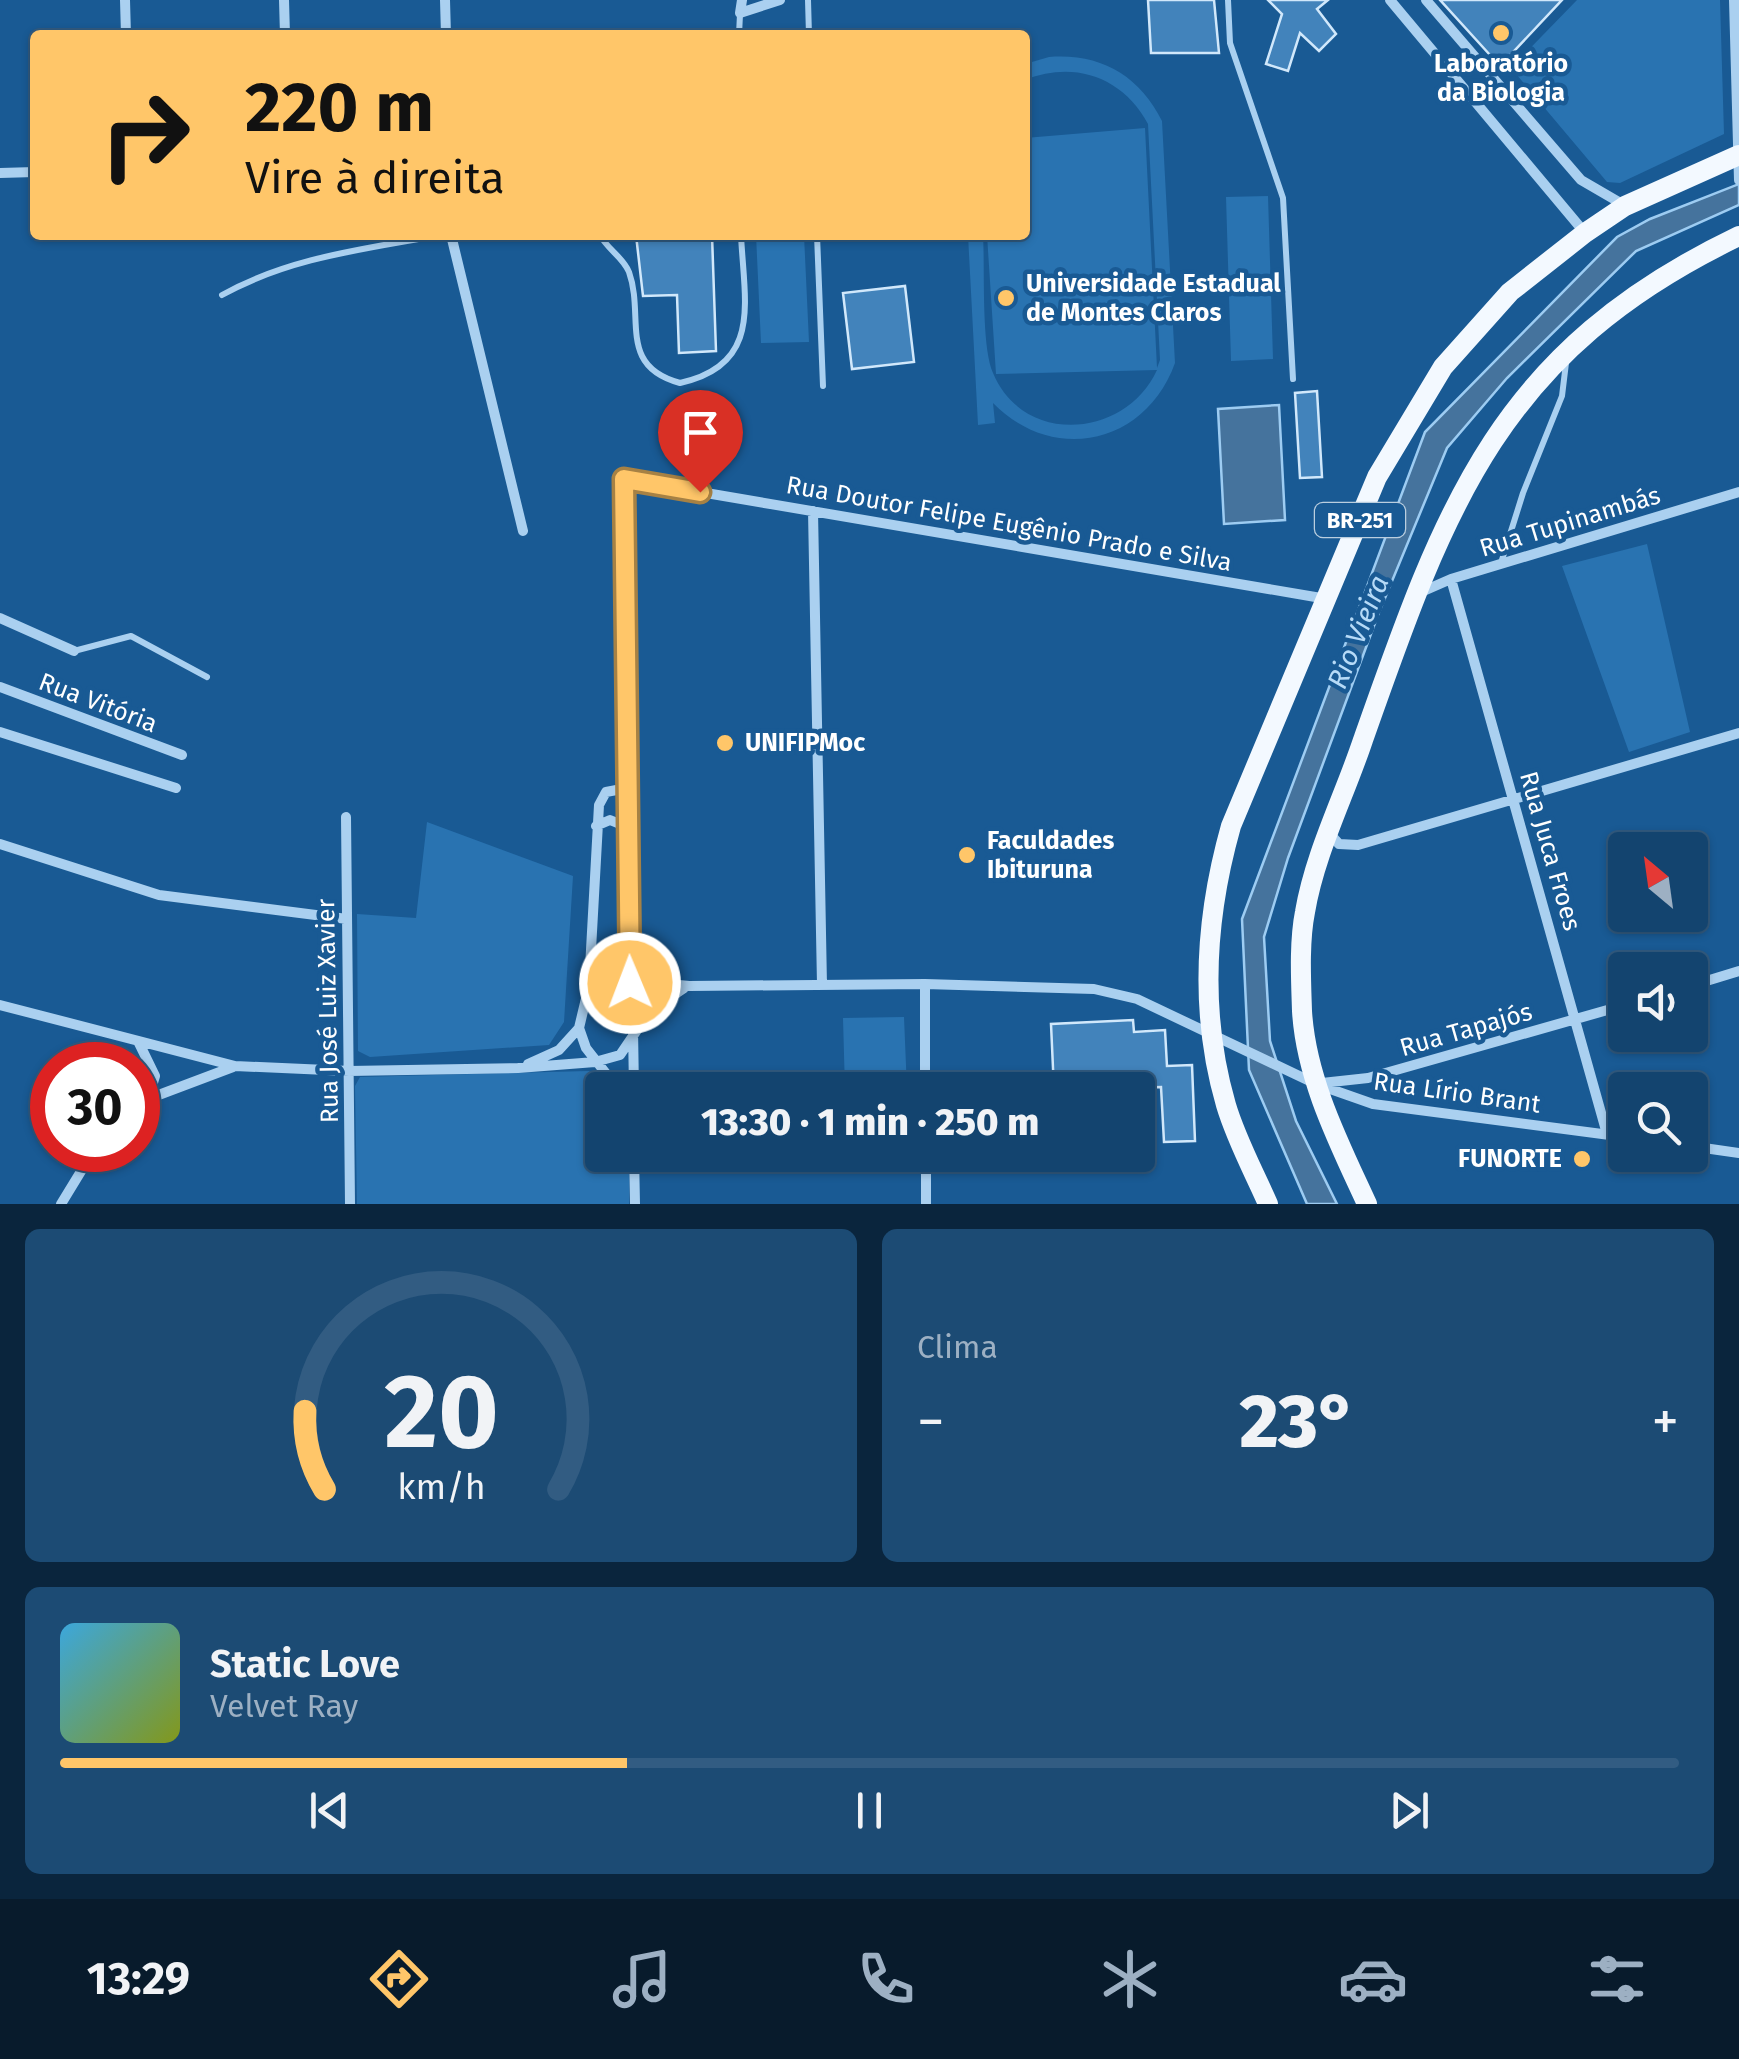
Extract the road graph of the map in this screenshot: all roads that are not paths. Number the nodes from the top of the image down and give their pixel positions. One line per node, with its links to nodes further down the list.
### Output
1 (125, 0): 11 (street)
2 (284, 0): 12 (street)
3 (445, 0): 13 (street)
4 (780, 0): 10 (street)
5 (808, 0): 14 (lane)
6 (1228, 0): 30 (lane)
7 (1390, 0): 16 (street)
8 (1426, 0): 15 (street)
9 (1734, 0): 17 (street)
10 (741, 6)
11 (126, 30)
12 (285, 30)
13 (446, 30)
14 (809, 30)
15 (1470, 52): 16 (street); 20 (street)
16 (1450, 70): 21 (street)
17 (1738, 166): 20 (main road, BR-251)
18 (30, 172): 19 (street)
19 (0, 173)
20 (1625, 206): 21 (main road, BR-251)
21 (1584, 233): 38 (main road, BR-251)
22 (1739, 236): 29 (main road, BR-251)
23 (414, 240): 28 (lane)
24 (453, 240): 34 (street)
25 (604, 240): 26 (lane)
26 (741, 240)
27 (817, 240): 31 (lane)
28 (222, 295)
29 (1565, 352): 35 (lane); 37 (main road, BR-251)
30 (1293, 379)
31 (823, 386)
32 (1739, 492): 35 (street, Rua Tupinambás)
33 (813, 511): 38 (street, Rua Doutor Felipe Eugênio Prado e Silva); 47 (street, Rua Doutor Felipe Eugênio Prado e Silva); 61 (street)
34 (523, 531)
35 (1501, 564): 36 (street, Rua Tupinambás)
36 (1451, 578): 37 (street, Rua Tupinambás); 48 (street, Rua Juca Froes)
37 (1414, 596): 52 (main road, BR-251)
38 (1328, 600): 66 (main road, BR-251)
39 (0, 618): 40 (street)
40 (74, 652): 41 (lane)
41 (207, 677)
42 (0, 687): 45 (street, Rua Vitória)
43 (0, 732): 46 (street)
44 (1739, 733): 48 (street)
45 (182, 755)
46 (176, 788)
47 (627, 788): 50 (street); 51 (street)
48 (1514, 798): 52 (street); 64 (street, Rua Juca Froes)
49 (346, 817): 54 (street, Rua José Luiz Xavier)
50 (596, 826): 51 (street); 59 (street)
51 (627, 827): 57 (street)
52 (1328, 832): 76 (main road, BR-251)
53 (0, 844): 54 (street)
54 (347, 919): 72 (street, Rua José Luiz Xavier)
55 (1739, 971): 56 (street)
56 (1708, 980)
57 (630, 983): 59 (street, Rua Lírio Brant); 60 (street, Rua Lírio Brant); 67 (street)
58 (925, 984): 61 (street, Rua Lírio Brant); 66 (street, Rua Lírio Brant); 75 (street)
59 (589, 986): 65 (street)
60 (688, 986): 61 (street, Rua Lírio Brant); 67 (street)
61 (822, 986)
62 (0, 1006): 68 (street)
63 (1608, 1010): 64 (street, Rua Tapajós)
64 (1578, 1018): 76 (street, Rua Tapajós); 78 (street, Rua Juca Froes)
65 (579, 1028): 69 (street); 71 (street)
66 (1211, 1033): 76 (street, Rua Lírio Brant); 88 (main road, BR-251)
67 (634, 1037): 69 (street); 74 (street)
68 (138, 1041): 70 (street)
69 (595, 1062): 71 (street); 73 (street)
70 (235, 1066): 72 (street); 77 (street)
71 (518, 1068): 72 (street)
72 (348, 1071): 85 (street, Rua José Luiz Xavier)
73 (604, 1072)
74 (634, 1072)
75 (926, 1072)
76 (1316, 1084): 78 (street, Rua Lírio Brant); 89 (main road, BR-251)
77 (160, 1094)
78 (1607, 1134)
79 (1708, 1149): 80 (street)
80 (1739, 1153)
81 (81, 1172): 84 (street)
82 (634, 1172): 86 (street)
83 (926, 1172): 87 (street)
84 (61, 1204)
85 (350, 1204)
86 (635, 1204)
87 (926, 1204)
88 (1268, 1204)
89 (1367, 1204)

